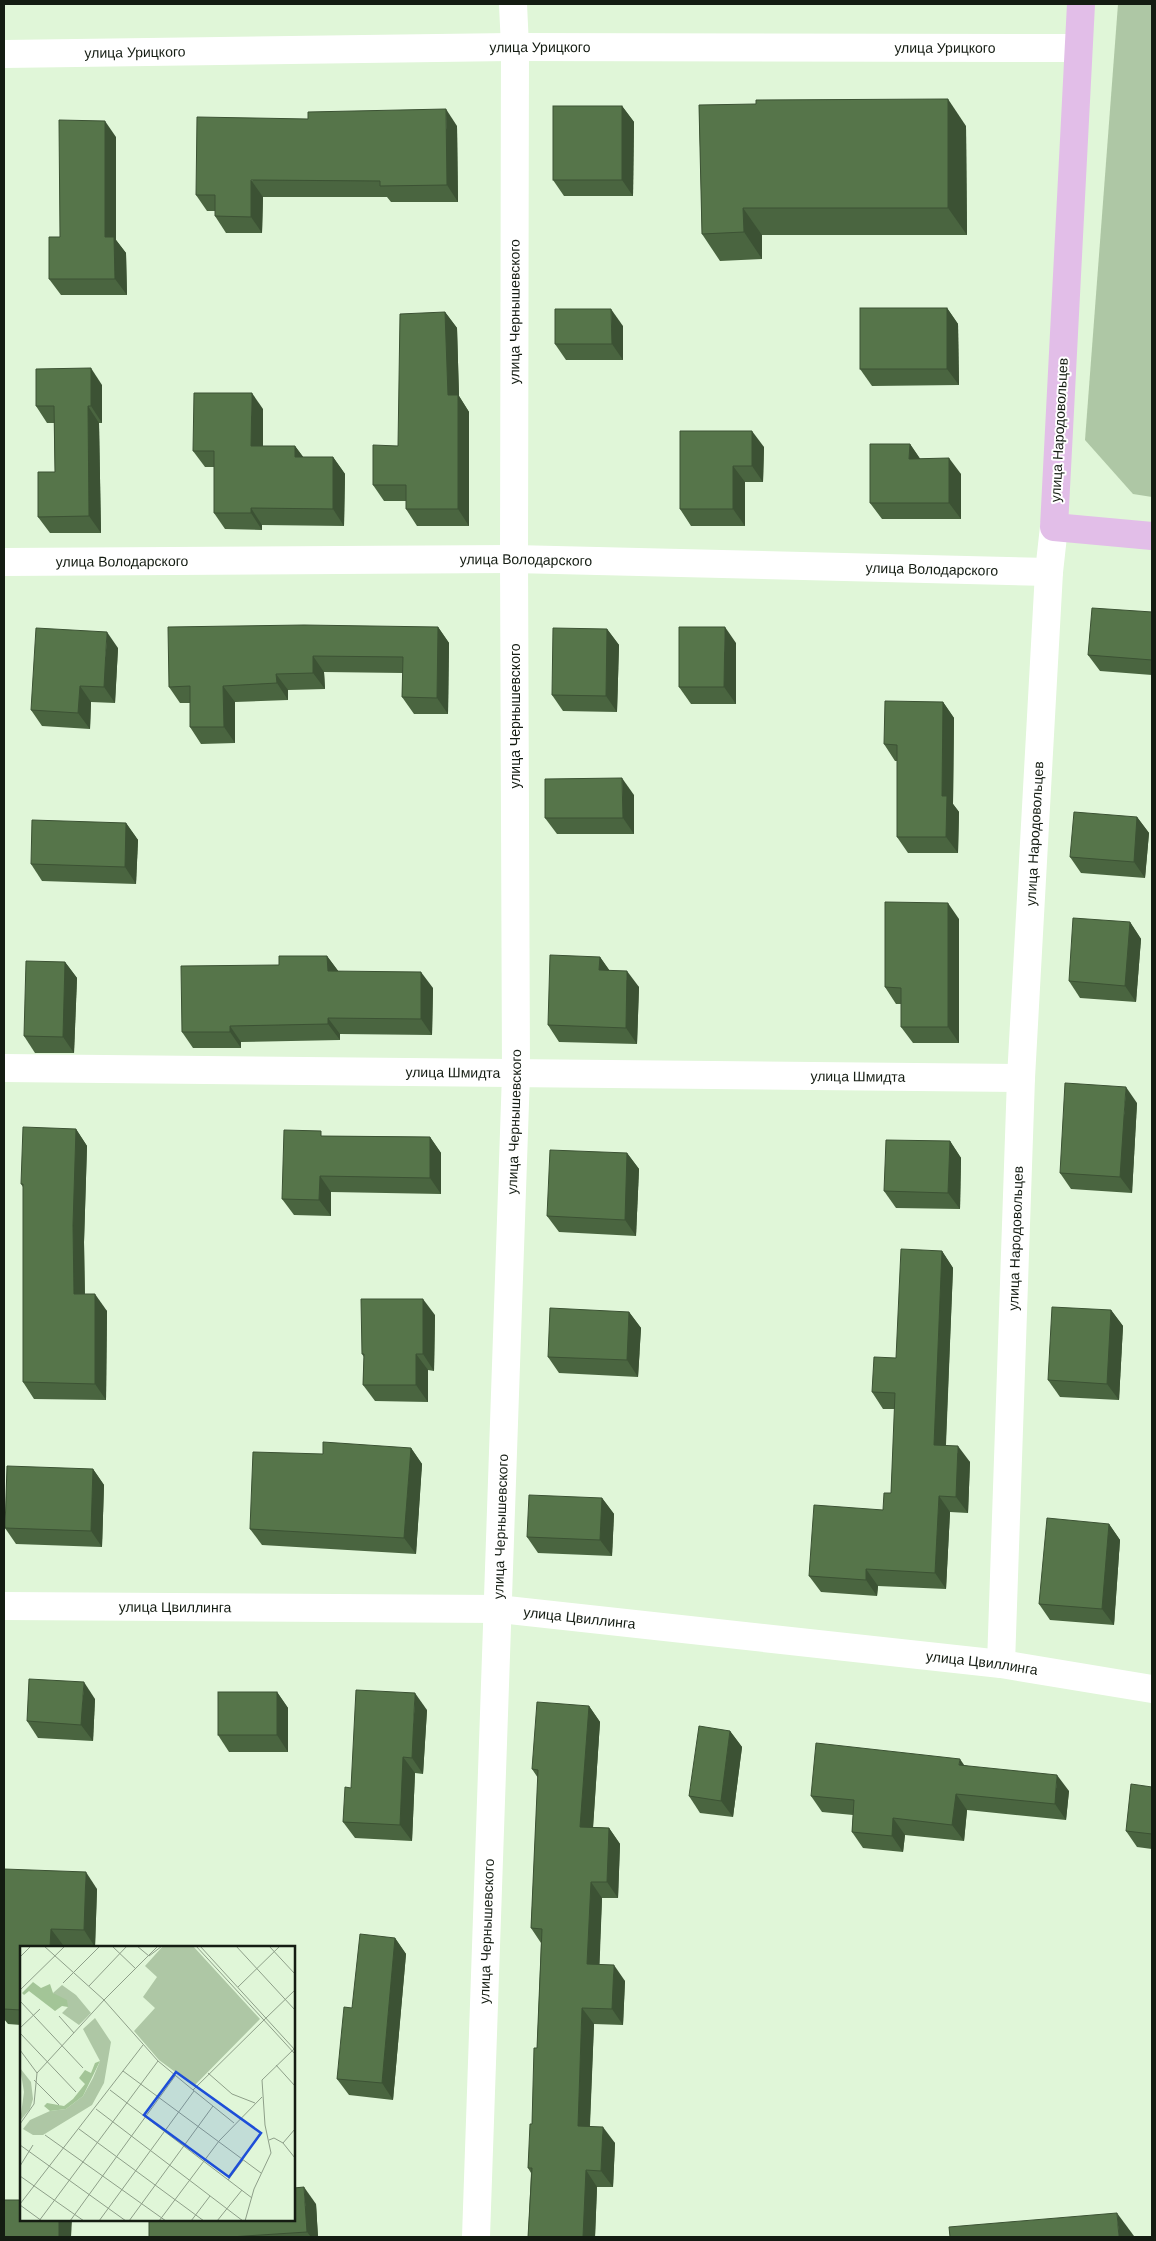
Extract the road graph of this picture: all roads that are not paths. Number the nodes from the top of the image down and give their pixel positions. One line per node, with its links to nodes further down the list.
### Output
1 (513, 4): 3 (street, улица Чернышевского)
2 (1081, 4): 4 (main road, улица Народовольцев)
3 (515, 47): 4 (street, улица Урицкого); 5 (street, улица Урицкого); 8 (street, улица Чернышевского)
4 (1078, 48): 6 (main road, улица Народовольцев)
5 (4, 54)
6 (1054, 527): 7 (main road); 10 (street, улица Народовольцев)
7 (1152, 536)
8 (514, 559): 9 (street, улица Володарского); 10 (street, улица Володарского); 12 (street, улица Чернышевского)
9 (4, 562)
10 (1049, 572): 13 (street, улица Народовольцев)
11 (4, 1068): 12 (street, улица Шмидта)
12 (516, 1074): 13 (street, улица Шмидта); 15 (street, улица Чернышевского)
13 (1021, 1078): 16 (street, улица Народовольцев)
14 (4, 1606): 15 (street, улица Цвиллинга)
15 (499, 1609): 16 (street, улица Цвиллинга); 18 (street, улица Чернышевского)
16 (1001, 1664): 17 (street, улица Цвиллинга)
17 (1152, 1689)
18 (476, 2237)

